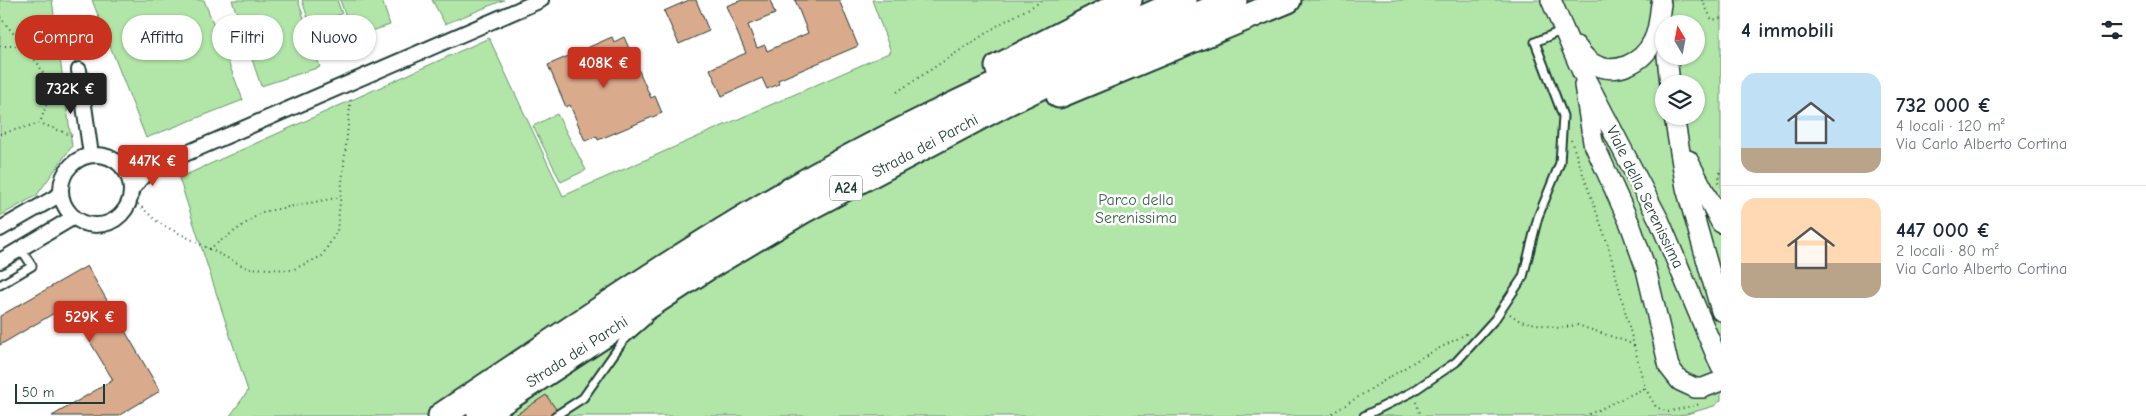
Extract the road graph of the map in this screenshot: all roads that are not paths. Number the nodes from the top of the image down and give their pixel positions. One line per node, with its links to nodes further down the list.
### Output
1 (541, 0): 16 (street)
2 (1129, 0): 17 (highway)
3 (1184, 0): 17 (highway, Strada dei Parchi / A24)
4 (1234, 0): 15 (highway, Strada dei Parchi / A24)
5 (1288, 0): 15 (highway)
6 (1551, 0): 9 (main road, Viale della Serenissima)
7 (1660, 2): 8 (main road, Viale della Serenissima); 9 (main road, Viale della Serenissima)
8 (1662, 15)
9 (1563, 30): 11 (main road, Viale della Serenissima); 35 (lane)
10 (79, 70): 13 (street)
11 (1582, 72): 30 (main road, Viale della Serenissima); 31 (main road)
12 (1675, 126): 21 (main road); 28 (main road, Viale della Serenissima)
13 (90, 149): 14 (street); 19 (street)
14 (122, 161): 16 (street); 18 (street)
15 (897, 162): 25 (highway, Strada dei Parchi / A24)
16 (157, 166): 18 (street)
17 (798, 186): 32 (highway, Strada dei Parchi / A24)
18 (131, 190): 20 (street)
19 (61, 194): 20 (street); 22 (street)
20 (74, 217): 23 (street)
21 (1721, 223)
22 (0, 229)
23 (20, 249): 24 (street); 26 (lane)
24 (0, 261)
25 (706, 268): 27 (lane); 33 (highway, Strada dei Parchi / A24)
26 (0, 285)
27 (665, 305)
28 (1721, 310)
29 (651, 317): 34 (lane)
30 (1721, 367)
31 (1717, 382)
32 (442, 416)
33 (480, 416)
34 (554, 416)
35 (1364, 416)

